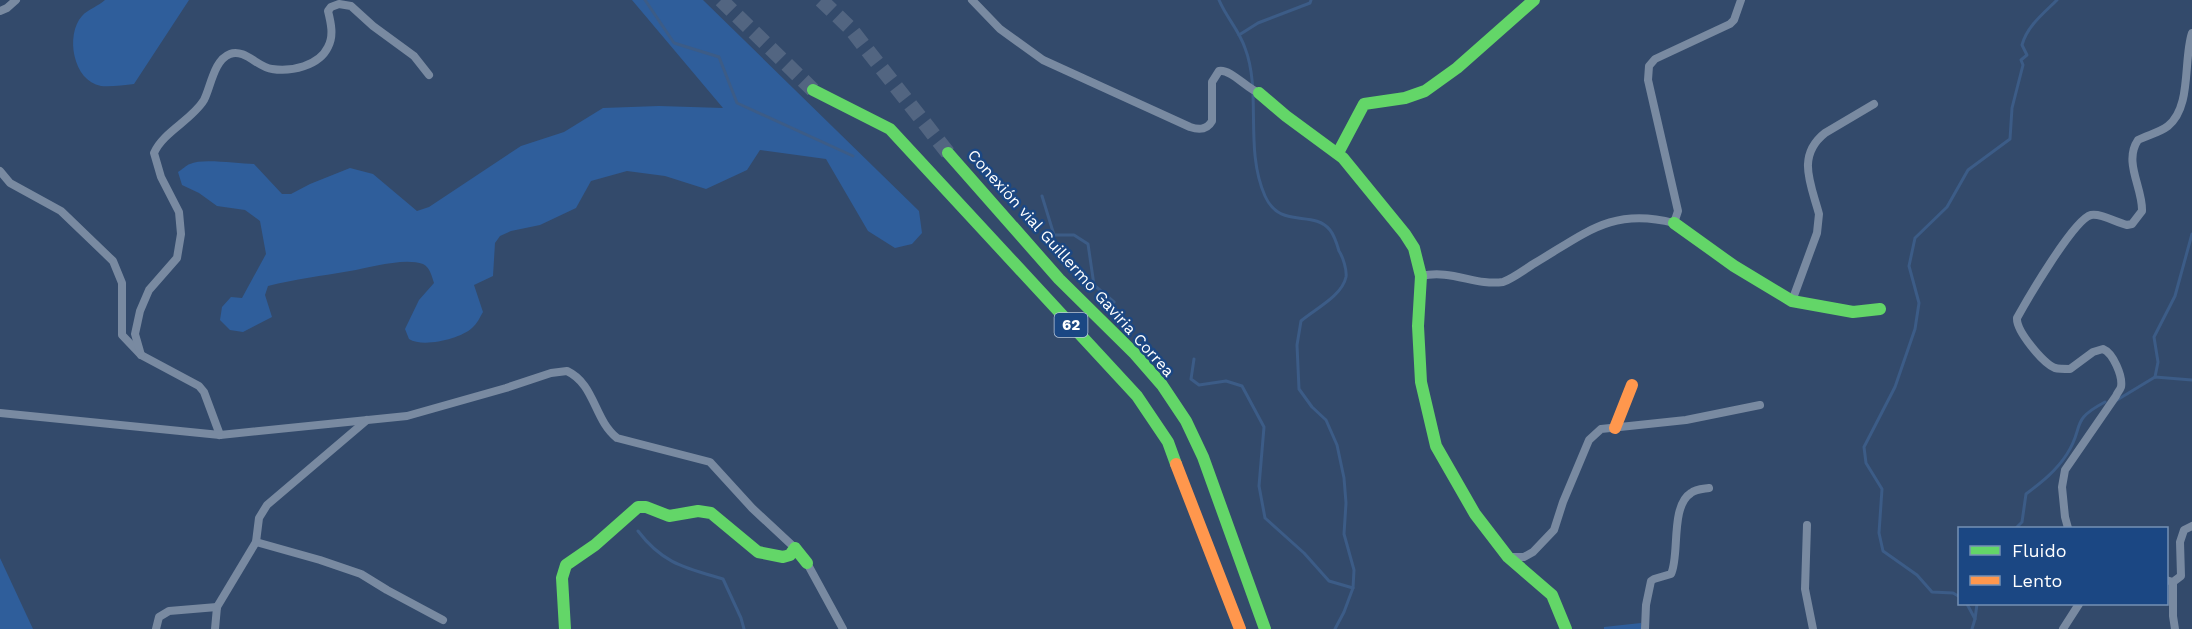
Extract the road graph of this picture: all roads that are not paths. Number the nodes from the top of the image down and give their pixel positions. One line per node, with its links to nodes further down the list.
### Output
1 (16, 0): 5 (street)
2 (972, 0): 9 (street)
3 (1534, 0): 12 (main road)
4 (1741, 0): 14 (street)
5 (0, 11)
6 (2192, 33): 28 (street)
7 (429, 75): 18 (street)
8 (813, 90): 41 (main road, 62)
9 (1254, 91): 12 (main road)
10 (1874, 104): 16 (street)
11 (948, 153): 42 (main road, Conexión vial Guillermo Gaviria Correa / 62)
12 (1338, 153): 15 (main road)
13 (0, 171): 18 (street)
14 (1674, 223): 15 (street); 16 (main road)
15 (1421, 276): 31 (main road)
16 (1792, 301): 17 (main road)
17 (1880, 309)
18 (141, 355): 24 (street)
19 (1632, 385): 23 (main road)
20 (1760, 405): 23 (street)
21 (0, 412): 24 (street)
22 (367, 420): 24 (street); 29 (street); 30 (street)
23 (1616, 428): 31 (street)
24 (220, 435)
25 (1709, 488): 44 (street)
26 (1807, 525): 45 (street)
27 (2192, 526): 33 (street)
28 (2068, 527)
29 (256, 542): 35 (street); 36 (street)
30 (795, 548): 32 (main road); 39 (main road)
31 (1508, 557): 43 (main road)
32 (807, 562): 40 (street)
33 (2170, 581): 47 (street)
34 (2078, 605): 46 (street)
35 (217, 607): 37 (street); 38 (street)
36 (443, 620)
37 (156, 629)
38 (215, 629)
39 (565, 629)
40 (843, 629)
41 (1239, 629)
42 (1265, 629)
43 (1566, 629)
44 (1645, 629)
45 (1814, 629)
46 (2063, 629)
47 (2175, 629)

